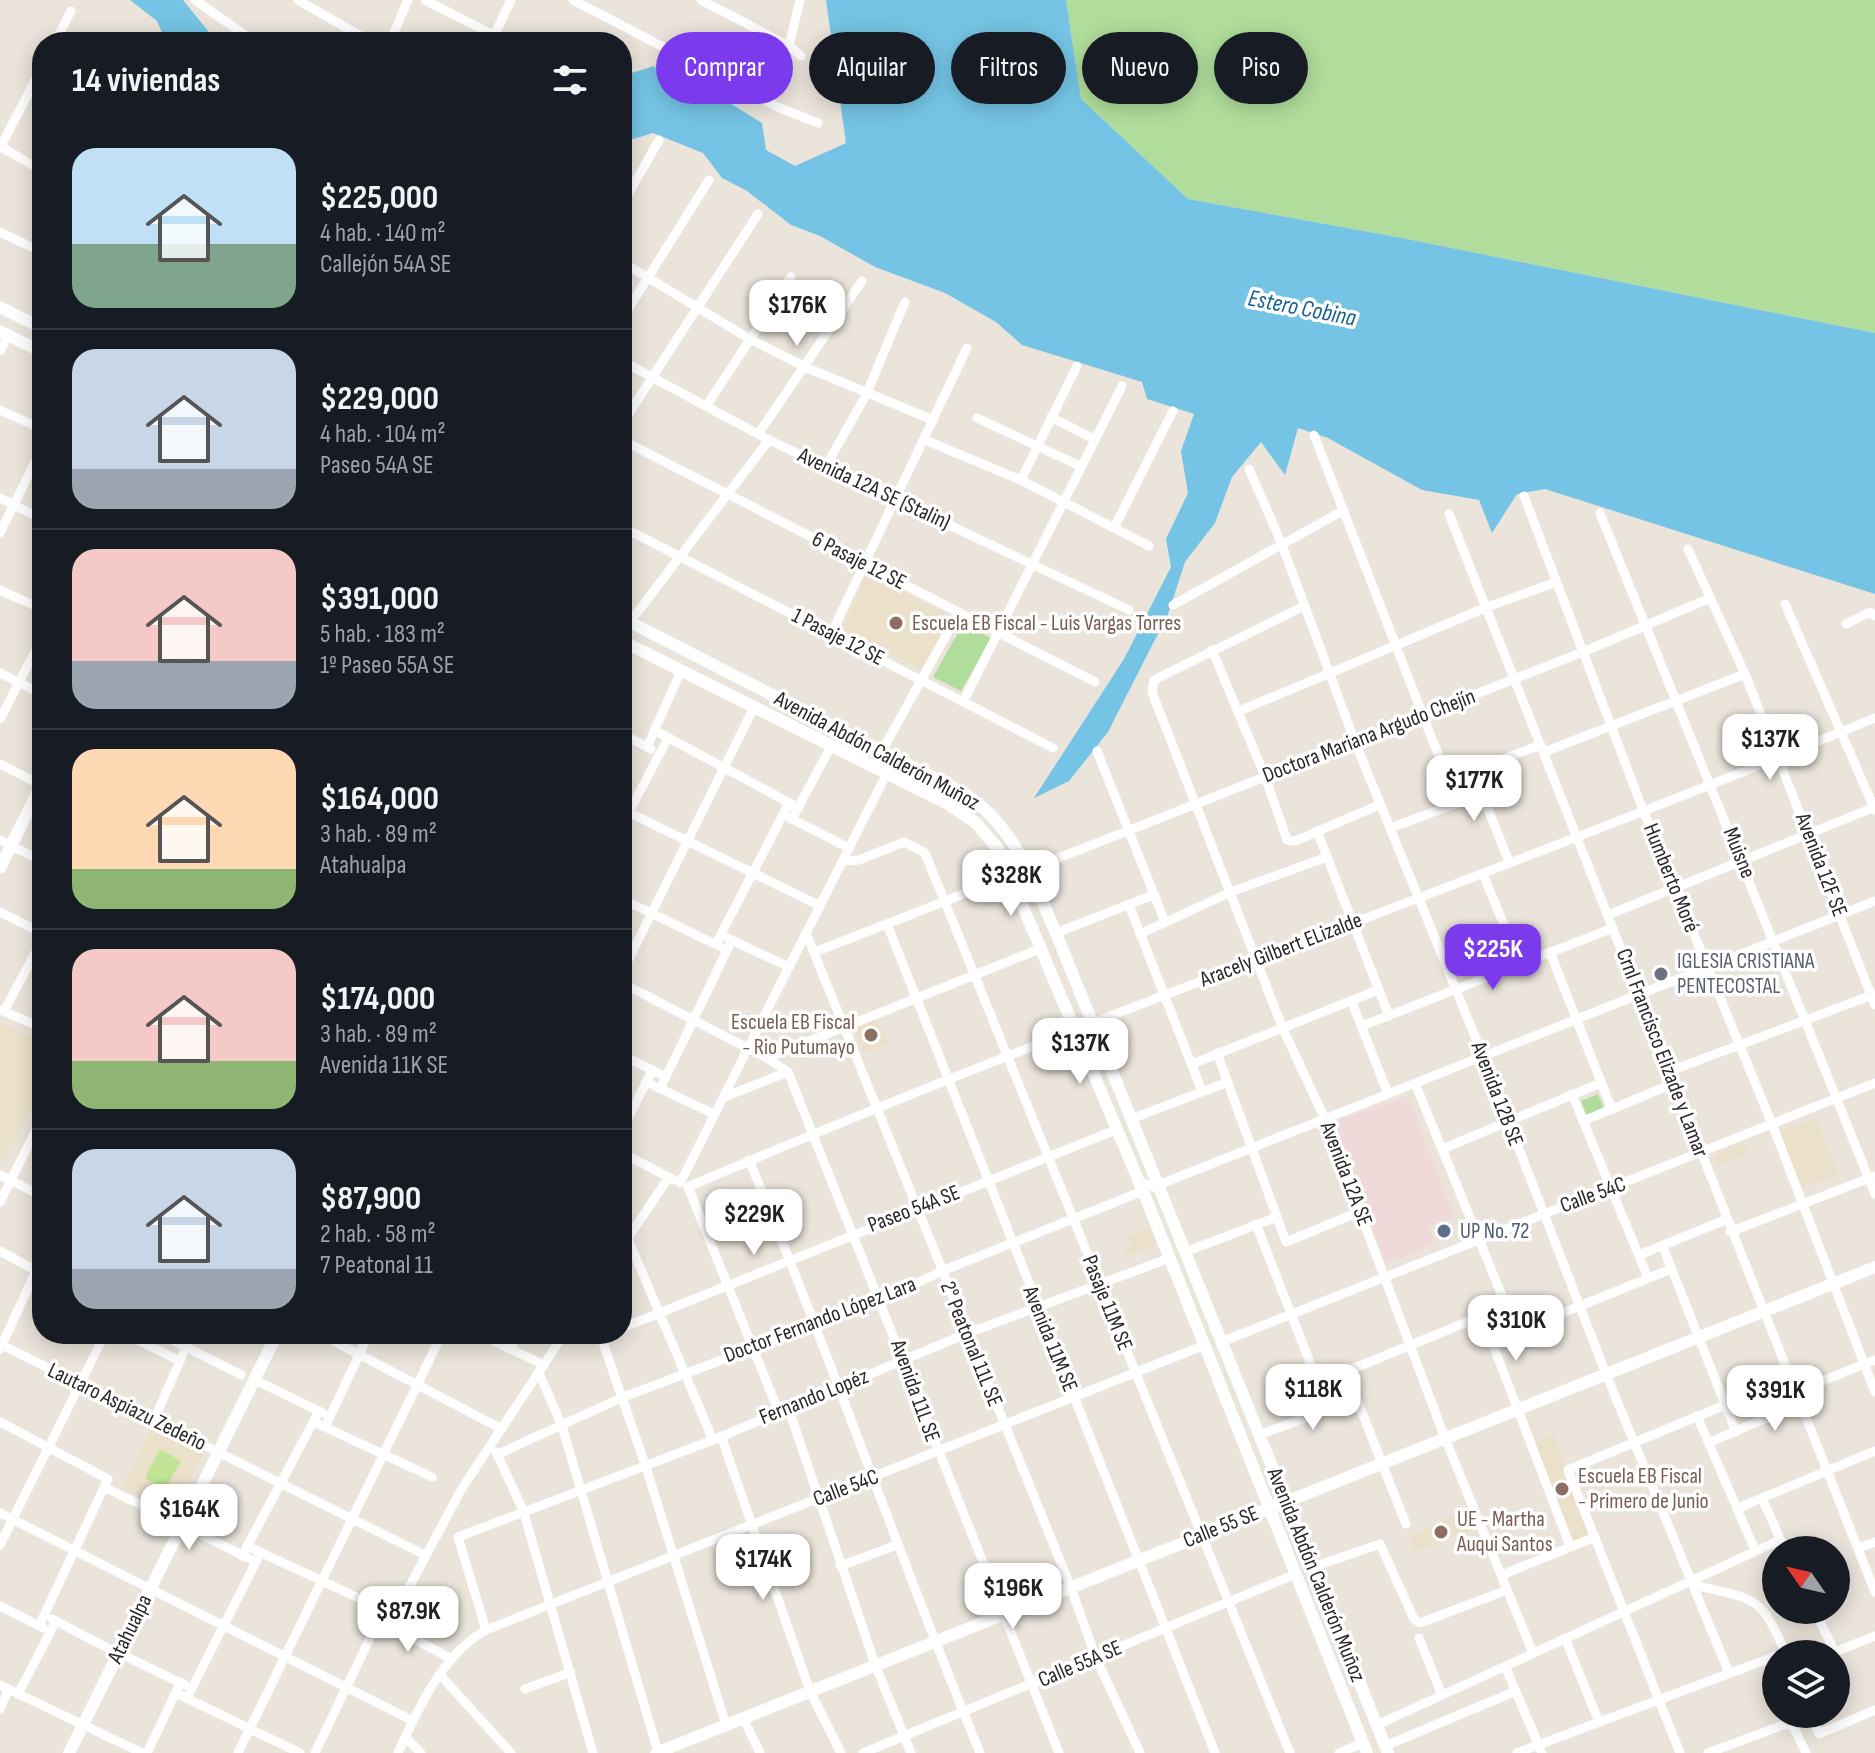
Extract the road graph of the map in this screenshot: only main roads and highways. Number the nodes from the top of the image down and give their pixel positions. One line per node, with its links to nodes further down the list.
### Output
1 (0, 307): 2 (main road)
2 (32, 323)
3 (4, 333): 4 (main road)
4 (32, 347)
5 (632, 623): 12 (main road, Avenida Abdón Calderón Muñoz)
6 (632, 645): 13 (main road, Avenida Abdón Calderón Muñoz)
7 (32, 800): 8 (main road)
8 (6, 843): 9 (main road)
9 (0, 868)
10 (1875, 1267): 12 (main road, Calle 55 SE)
11 (272, 1344): 17 (main road, Atahualpa)
12 (1286, 1501): 13 (main road, Calle 55 SE); 15 (main road, Avenida Abdón Calderón Muñoz)
13 (1270, 1508): 14 (main road, Avenida Abdón Calderón Muñoz); 16 (main road, Calle 55 SE)
14 (1365, 1748)
15 (1387, 1749)
16 (657, 1752)
17 (69, 1753)

